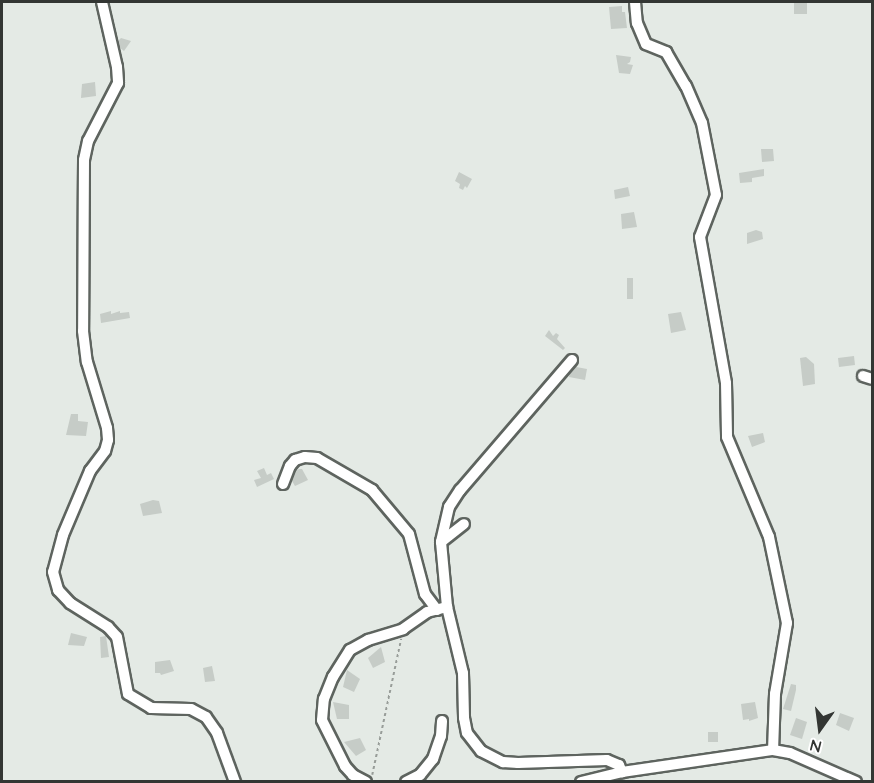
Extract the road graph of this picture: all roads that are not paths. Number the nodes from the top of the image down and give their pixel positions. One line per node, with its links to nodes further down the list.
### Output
1 (102, 2): 11 (street)
2 (634, 2): 9 (street)
3 (572, 360): 6 (street)
4 (283, 484): 7 (street)
5 (464, 524): 6 (street)
6 (441, 542): 7 (street)
7 (442, 608): 10 (street); 12 (street)
8 (442, 721): 13 (street)
9 (773, 750): 10 (street); 15 (street)
10 (622, 772): 14 (street)
11 (235, 782)
12 (366, 782)
13 (406, 782)
14 (581, 782)
15 (856, 782)

